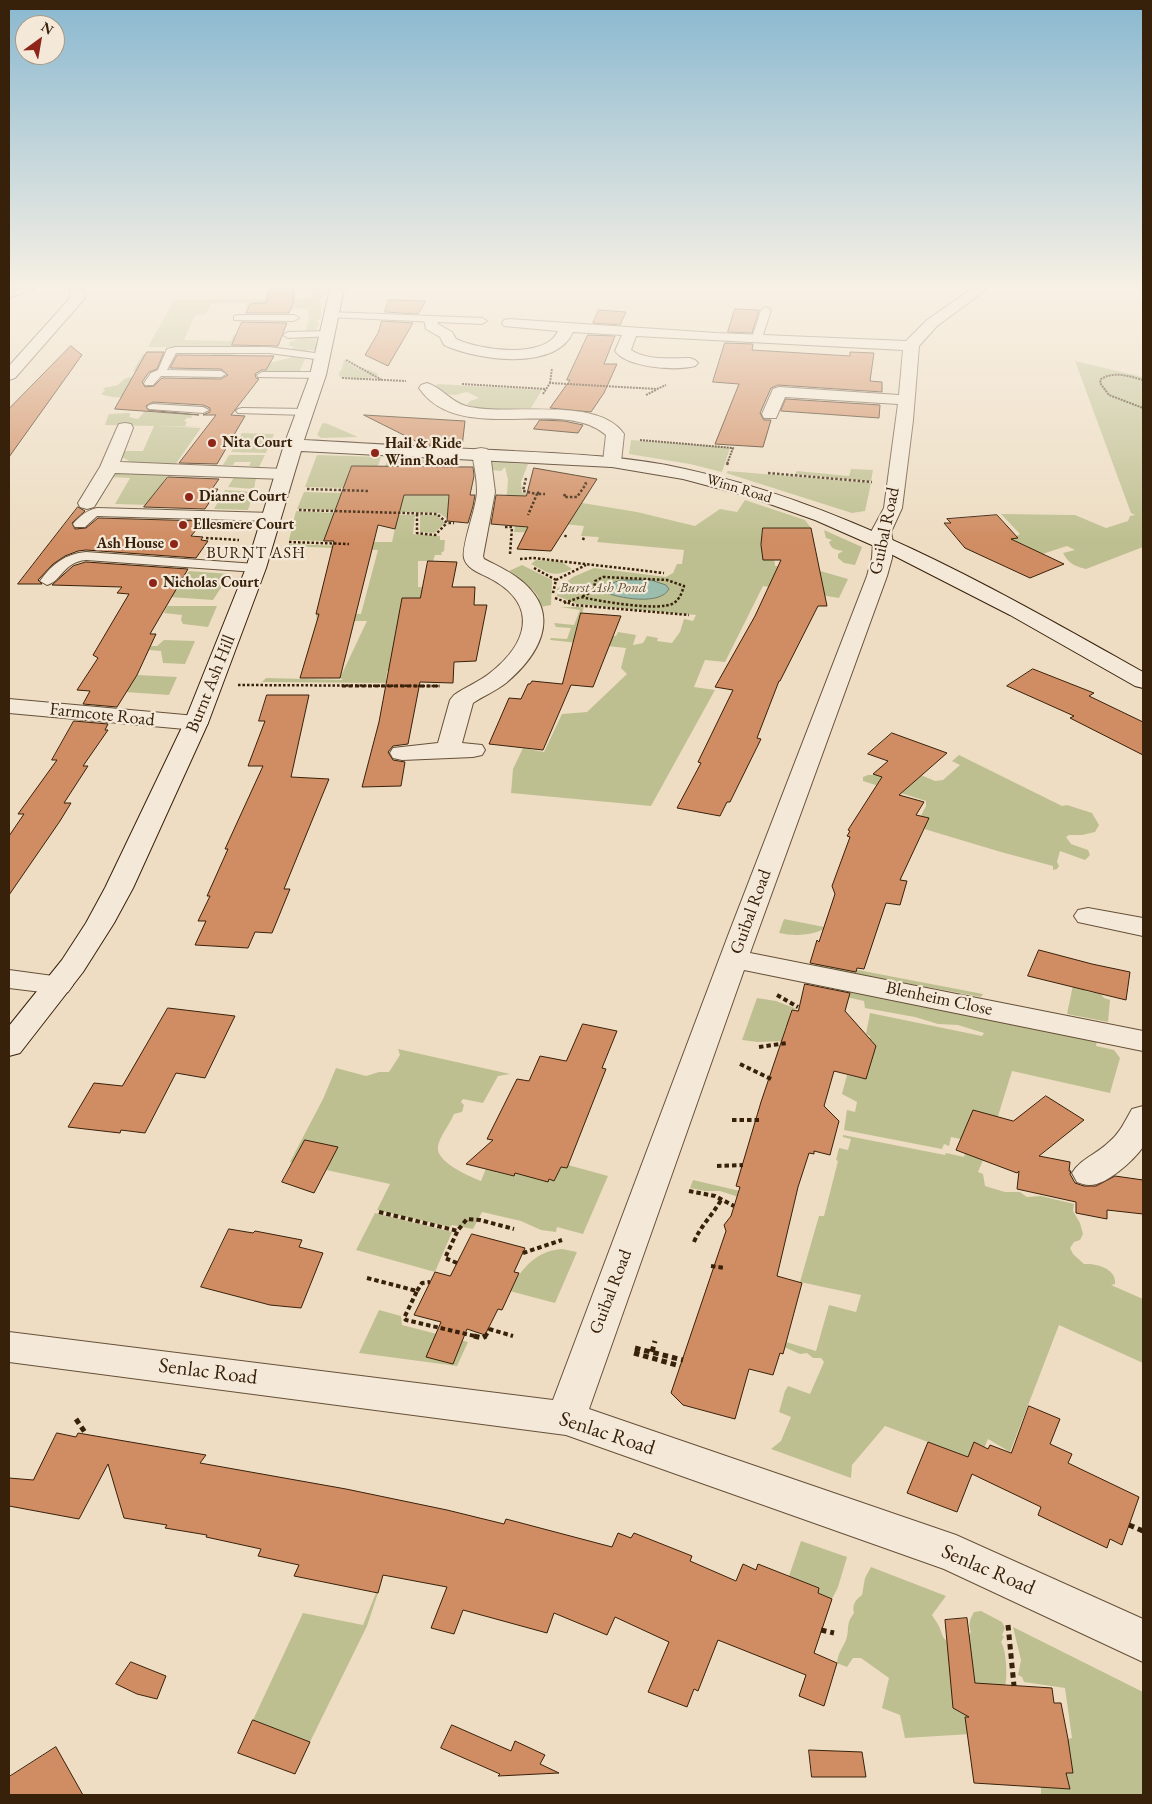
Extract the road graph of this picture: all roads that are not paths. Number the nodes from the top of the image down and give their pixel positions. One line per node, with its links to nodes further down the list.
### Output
1 (160, 373): 7 (lane)
2 (171, 373): 4 (lane)
3 (908, 373): 9 (street, Guibal Road)
4 (221, 374)
5 (262, 375): 6 (lane)
6 (318, 375): 13 (street, Burnt Ash Hill)
7 (149, 383)
8 (427, 388): 18 (street)
9 (906, 400): 14 (street); 24 (street, Guibal Road)
10 (153, 407): 11 (lane)
11 (203, 410)
12 (242, 411): 13 (lane)
13 (306, 412): 16 (street, Burnt Ash Hill)
14 (770, 414)
15 (125, 428): 19 (street)
16 (294, 445): 17 (street, Winn Road); 20 (street, Burnt Ash Hill)
17 (480, 453): 18 (street, Winn Road); 30 (street)
18 (612, 462): 24 (street, Winn Road)
19 (109, 467): 20 (street); 21 (street)
20 (284, 474): 22 (street, Burnt Ash Hill)
21 (87, 503)
22 (272, 517): 23 (lane); 25 (street, Burnt Ash Hill)
23 (80, 524)
24 (883, 543): 27 (street, Winn Road); 35 (street, Guibal Road)
25 (256, 568): 26 (lane); 29 (street, Burnt Ash Hill)
26 (47, 581)
27 (1143, 681)
28 (9, 706): 29 (street, Farmcote Road)
29 (196, 723): 37 (street, Burnt Ash Hill)
30 (448, 750): 31 (street); 32 (street)
31 (473, 750)
32 (402, 753)
33 (1088, 916): 34 (street)
34 (1143, 927)
35 (734, 959): 38 (street, Blenheim Close); 43 (street, Guibal Road)
36 (9, 979): 37 (street)
37 (58, 985): 39 (street, Burnt Ash Hill)
38 (1143, 1041)
39 (9, 1046)
40 (1143, 1117): 41 (street)
41 (1089, 1174)
42 (9, 1347): 43 (street, Senlac Road)
43 (566, 1418): 44 (street, Senlac Road)
44 (1143, 1641)

